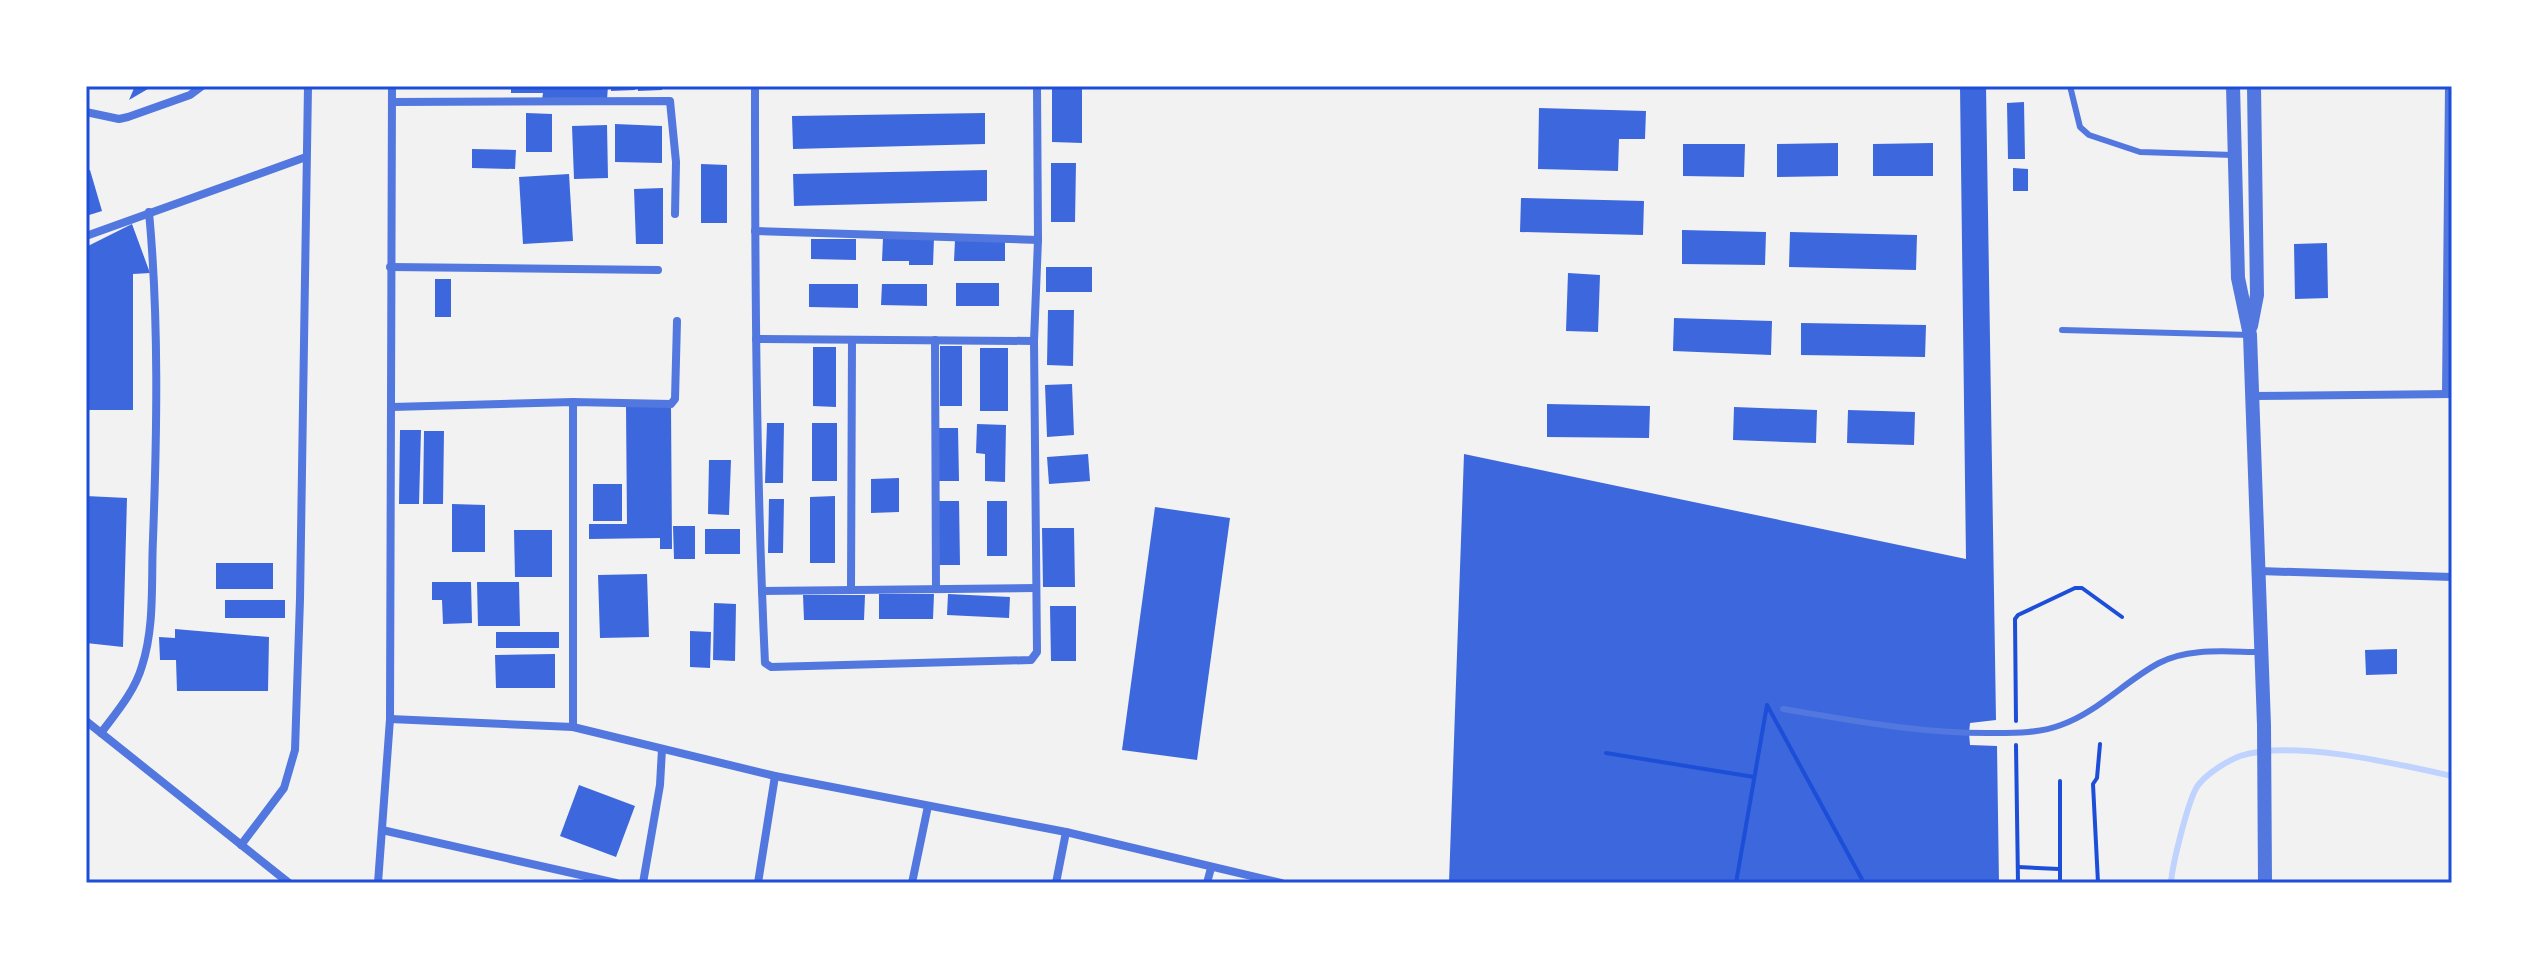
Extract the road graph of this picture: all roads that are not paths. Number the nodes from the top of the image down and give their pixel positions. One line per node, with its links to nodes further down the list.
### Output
1 (202, 86): 11 (street)
2 (308, 86): 13 (street)
3 (392, 86): 10 (street)
4 (755, 86): 16 (street)
5 (1037, 86): 18 (street)
6 (2070, 86): 12 (lane)
7 (2233, 86): 12 (street)
8 (2254, 86): 23 (street)
9 (2449, 86): 28 (street)
10 (392, 102): 15 (street); 19 (street)
11 (86, 112)
12 (2235, 155): 23 (street)
13 (306, 157): 14 (street); 49 (street)
14 (149, 212): 17 (street); 43 (street)
15 (675, 214)
16 (755, 231): 18 (street); 24 (street)
17 (86, 236)
18 (1038, 240): 27 (street)
19 (390, 267): 20 (street); 31 (street)
20 (658, 270)
21 (677, 321): 30 (street)
22 (2062, 330): 23 (lane)
23 (2250, 335): 29 (street)
24 (756, 339): 25 (street); 37 (street)
25 (852, 340): 26 (street); 35 (street)
26 (935, 340): 27 (street); 36 (street)
27 (1034, 341): 34 (street)
28 (2449, 394): 29 (street)
29 (2252, 396): 32 (street)
30 (573, 402): 31 (street); 42 (street)
31 (392, 407): 40 (street)
32 (2259, 571): 33 (street); 38 (street)
33 (2452, 577)
34 (1036, 588): 36 (street); 37 (street)
35 (851, 589): 36 (street); 37 (street)
36 (936, 589)
37 (762, 591)
38 (2261, 652): 39 (lane); 60 (street)
39 (1783, 709)
40 (390, 719): 42 (street); 47 (street)
41 (86, 721): 43 (street)
42 (573, 727): 44 (street)
43 (101, 733): 49 (street)
44 (662, 749): 45 (street); 54 (street)
45 (775, 776): 46 (street); 55 (street)
46 (928, 806): 48 (street); 56 (street)
47 (382, 830): 51 (street); 53 (street)
48 (1066, 832): 50 (street); 57 (street)
49 (241, 845): 52 (street)
50 (1211, 868): 58 (street); 59 (street)
51 (380, 882)
52 (289, 883)
53 (616, 883)
54 (643, 883)
55 (758, 883)
56 (912, 883)
57 (1056, 883)
58 (1207, 883)
59 (1281, 883)
60 (2265, 883)

